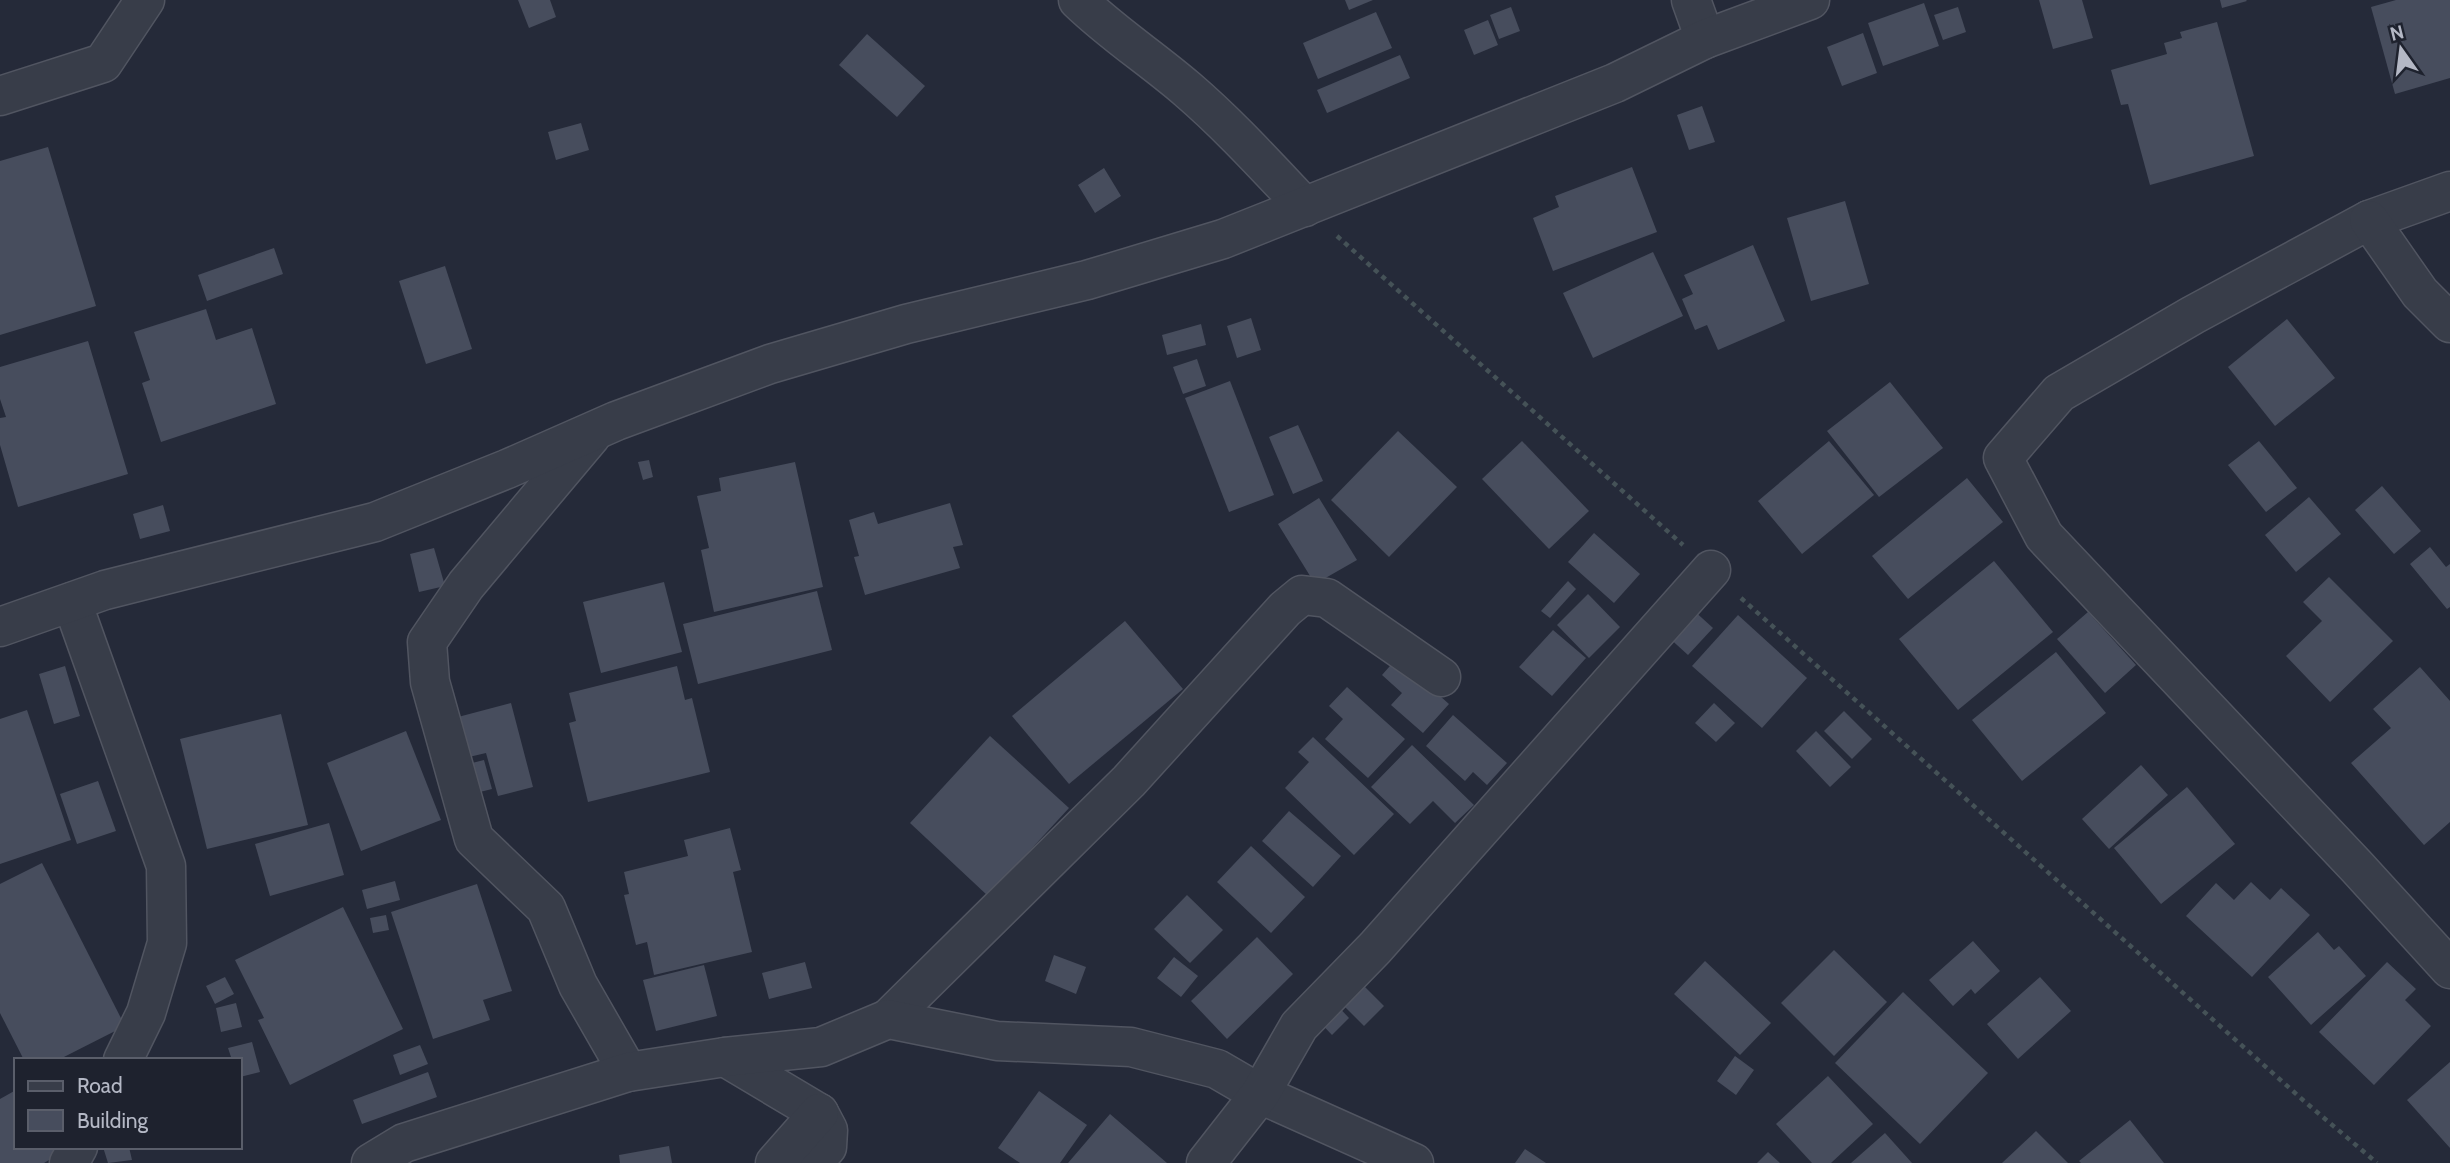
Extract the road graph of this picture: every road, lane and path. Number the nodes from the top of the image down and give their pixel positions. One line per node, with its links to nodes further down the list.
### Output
1 (145, 0): 6 (street)
2 (1078, 0): 8 (street)
3 (1691, 0): 5 (street)
4 (1810, 0): 5 (street)
5 (1705, 39): 8 (street)
6 (0, 96)
7 (2450, 191): 9 (street)
8 (1305, 207): 11 (street); 12 (path)
9 (2369, 220): 10 (street); 16 (street)
10 (2450, 323)
11 (596, 430): 13 (street); 20 (street)
12 (1711, 570): 21 (street); 28 (path)
13 (72, 602): 14 (street); 19 (street)
14 (0, 627)
15 (1441, 677): 17 (street)
16 (2450, 969)
17 (888, 1019): 18 (street); 21 (street)
18 (725, 1057): 20 (street); 22 (street)
19 (124, 1058)
20 (628, 1072): 23 (street)
21 (1260, 1094): 26 (street); 27 (street)
22 (819, 1113): 24 (street); 25 (street)
23 (371, 1163)
24 (775, 1163)
25 (812, 1163)
26 (1206, 1163)
27 (1414, 1163)
28 (2377, 1163)

